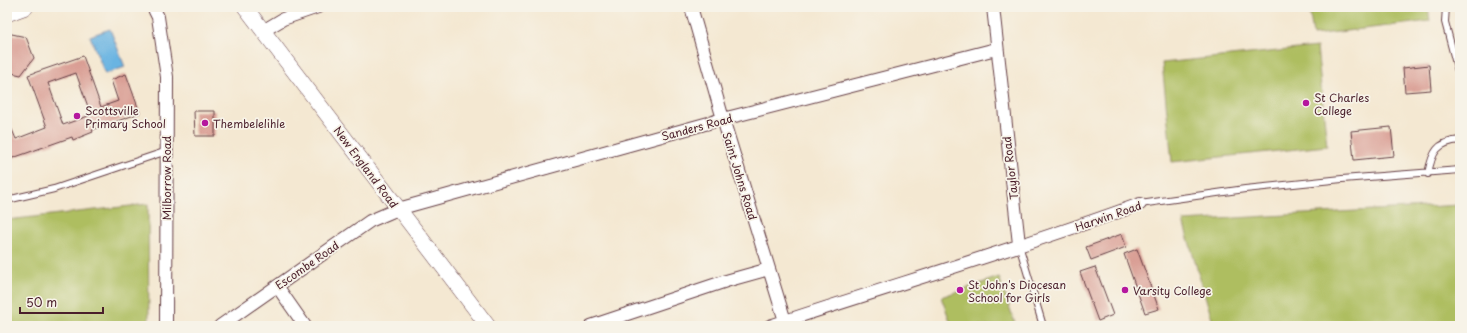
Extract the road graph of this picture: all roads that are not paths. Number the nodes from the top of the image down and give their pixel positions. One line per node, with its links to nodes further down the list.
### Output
1 (26, 7): 8 (street)
2 (153, 7): 14 (street, Milborrow Road)
3 (245, 7): 9 (street, New England Road)
4 (318, 7): 9 (street)
5 (691, 7): 12 (street, Saint Johns Road)
6 (993, 7): 10 (street, Taylor Road)
7 (1446, 7): 11 (lane)
8 (7, 14)
9 (263, 30): 19 (street, New England Road)
10 (996, 49): 12 (street, Sanders Road); 20 (street, Taylor Road)
11 (1460, 79)
12 (723, 119): 19 (street, Sanders Road); 21 (street, Saint Johns Road)
13 (1460, 140): 16 (lane)
14 (166, 151): 17 (lane); 24 (street, Milborrow Road)
15 (1460, 170): 16 (lane, Harwin Road)
16 (1428, 174): 18 (lane, Harwin Road)
17 (7, 200)
18 (1140, 204): 20 (street, Harwin Road)
19 (398, 209): 22 (street, Escombe Road); 27 (street, New England Road)
20 (1019, 244): 23 (street, Harwin Road); 30 (lane, Taylor Road)
21 (769, 269): 23 (street, Saint Johns Road); 28 (street)
22 (277, 286): 25 (street, Escombe Road); 26 (street)
23 (785, 321): 29 (street, Harwin Road)
24 (166, 326)
25 (220, 326)
26 (305, 326)
27 (488, 326)
28 (591, 326)
29 (770, 326)
30 (1043, 326)

